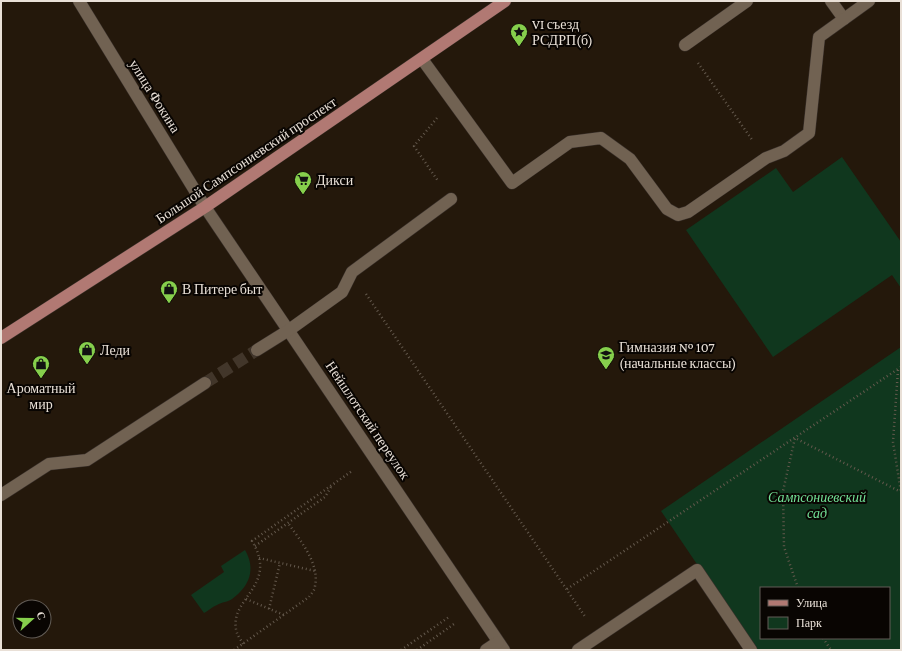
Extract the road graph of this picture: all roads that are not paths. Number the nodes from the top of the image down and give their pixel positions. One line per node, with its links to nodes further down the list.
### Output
1 (79, 1): 10 (street, улица Фокина)
2 (505, 1): 8 (main road, Большой Сампсониевский проспект)
3 (747, 1): 7 (street)
4 (831, 1): 6 (street)
5 (869, 1): 6 (street)
6 (844, 19): 8 (street)
7 (685, 45)
8 (422, 59): 10 (main road, Большой Сампсониевский проспект)
9 (451, 199): 11 (street)
10 (205, 207): 11 (street, Нейшлотский переулок); 12 (main road, Большой Сампсониевский проспект)
11 (289, 330): 13 (street); 16 (street, Нейшлотский переулок)
12 (1, 338)
13 (256, 350)
14 (205, 383): 15 (street)
15 (1, 495)
16 (501, 646): 17 (street)
17 (486, 650)
18 (578, 650): 19 (street)
19 (751, 650)

